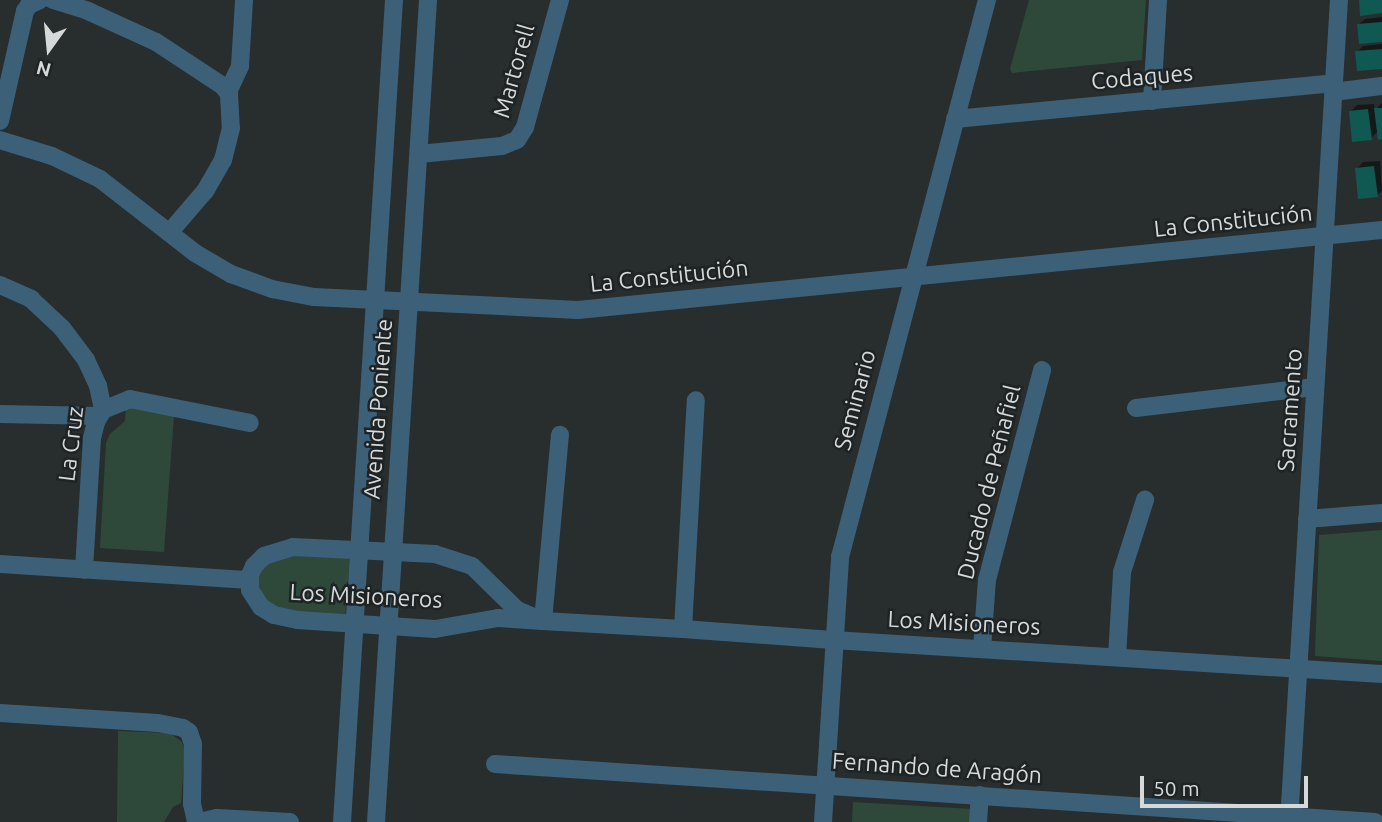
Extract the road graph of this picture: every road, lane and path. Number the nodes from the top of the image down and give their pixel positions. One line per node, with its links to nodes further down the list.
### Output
1 (53, 0): 10 (street)
2 (244, 0): 13 (street)
3 (394, 0): 24 (street, Avenida Poniente)
4 (428, 0): 18 (street, Avenida Poniente)
5 (559, 0): 18 (street, Martorell)
6 (988, 0): 15 (street, Seminario)
7 (1158, 0): 14 (street)
8 (1339, 0): 12 (street, Sacramento)
9 (28, 2): 16 (street)
10 (82, 4): 13 (street)
11 (1382, 86): 12 (street, Codaques)
12 (1334, 88): 14 (street, Codaques); 21 (street, Sacramento)
13 (228, 92): 20 (street)
14 (1152, 101): 15 (street, Codaques)
15 (955, 120): 22 (street, Seminario)
16 (0, 121)
17 (0, 140): 20 (street, La Constitución)
18 (419, 154): 25 (street, Avenida Poniente)
19 (1382, 230): 21 (street, La Constitución)
20 (169, 233): 24 (street, La Constitución)
21 (1325, 236): 22 (street, La Constitución); 27 (street, Sacramento)
22 (912, 276): 25 (street, La Constitución); 46 (street, Seminario)
23 (0, 285): 30 (street, La Cruz)
24 (375, 301): 25 (street, La Constitución); 37 (street, Avenida Poniente)
25 (409, 303): 38 (street, Avenida Poniente)
26 (1042, 370): 47 (street, Ducado de Peñafiel)
27 (1315, 387): 29 (street); 36 (street, Sacramento)
28 (696, 400): 45 (street)
29 (1136, 408)
30 (101, 413): 31 (street); 32 (street); 40 (street, La Cruz)
31 (0, 414)
32 (250, 423)
33 (560, 435): 42 (street)
34 (1145, 500): 48 (street)
35 (1382, 513): 36 (street)
36 (1307, 519): 49 (street, Sacramento)
37 (359, 550): 38 (street, Los Misioneros); 41 (street, Los Misioneros); 43 (street, Avenida Poniente)
38 (393, 552): 42 (street, Los Misioneros); 44 (street, Avenida Poniente)
39 (0, 564): 40 (street)
40 (85, 570): 41 (street)
41 (249, 580): 43 (street, Los Misioneros)
42 (543, 621): 44 (street, Los Misioneros); 45 (street, Los Misioneros)
43 (355, 624): 44 (street, Los Misioneros); 58 (street, Avenida Poniente)
44 (389, 626): 59 (street, Avenida Poniente)
45 (683, 629): 46 (street, Los Misioneros)
46 (834, 640): 47 (street, Los Misioneros); 53 (street, Seminario)
47 (982, 649): 48 (street, Los Misioneros)
48 (1117, 657): 49 (street, Los Misioneros)
49 (1298, 668): 50 (street, Los Misioneros); 55 (street, Sacramento)
50 (1382, 674)
51 (0, 713): 56 (street)
52 (495, 764): 53 (street, Fernando de Aragón)
53 (825, 785): 54 (street, Fernando de Aragón); 60 (street, Seminario)
54 (980, 795): 55 (street, Fernando de Aragón); 61 (street)
55 (1289, 819): 62 (street, Fernando de Aragón)
56 (198, 822): 57 (street)
57 (290, 822)
58 (342, 822)
59 (376, 822)
60 (823, 822)
61 (978, 822)
62 (1376, 822)

